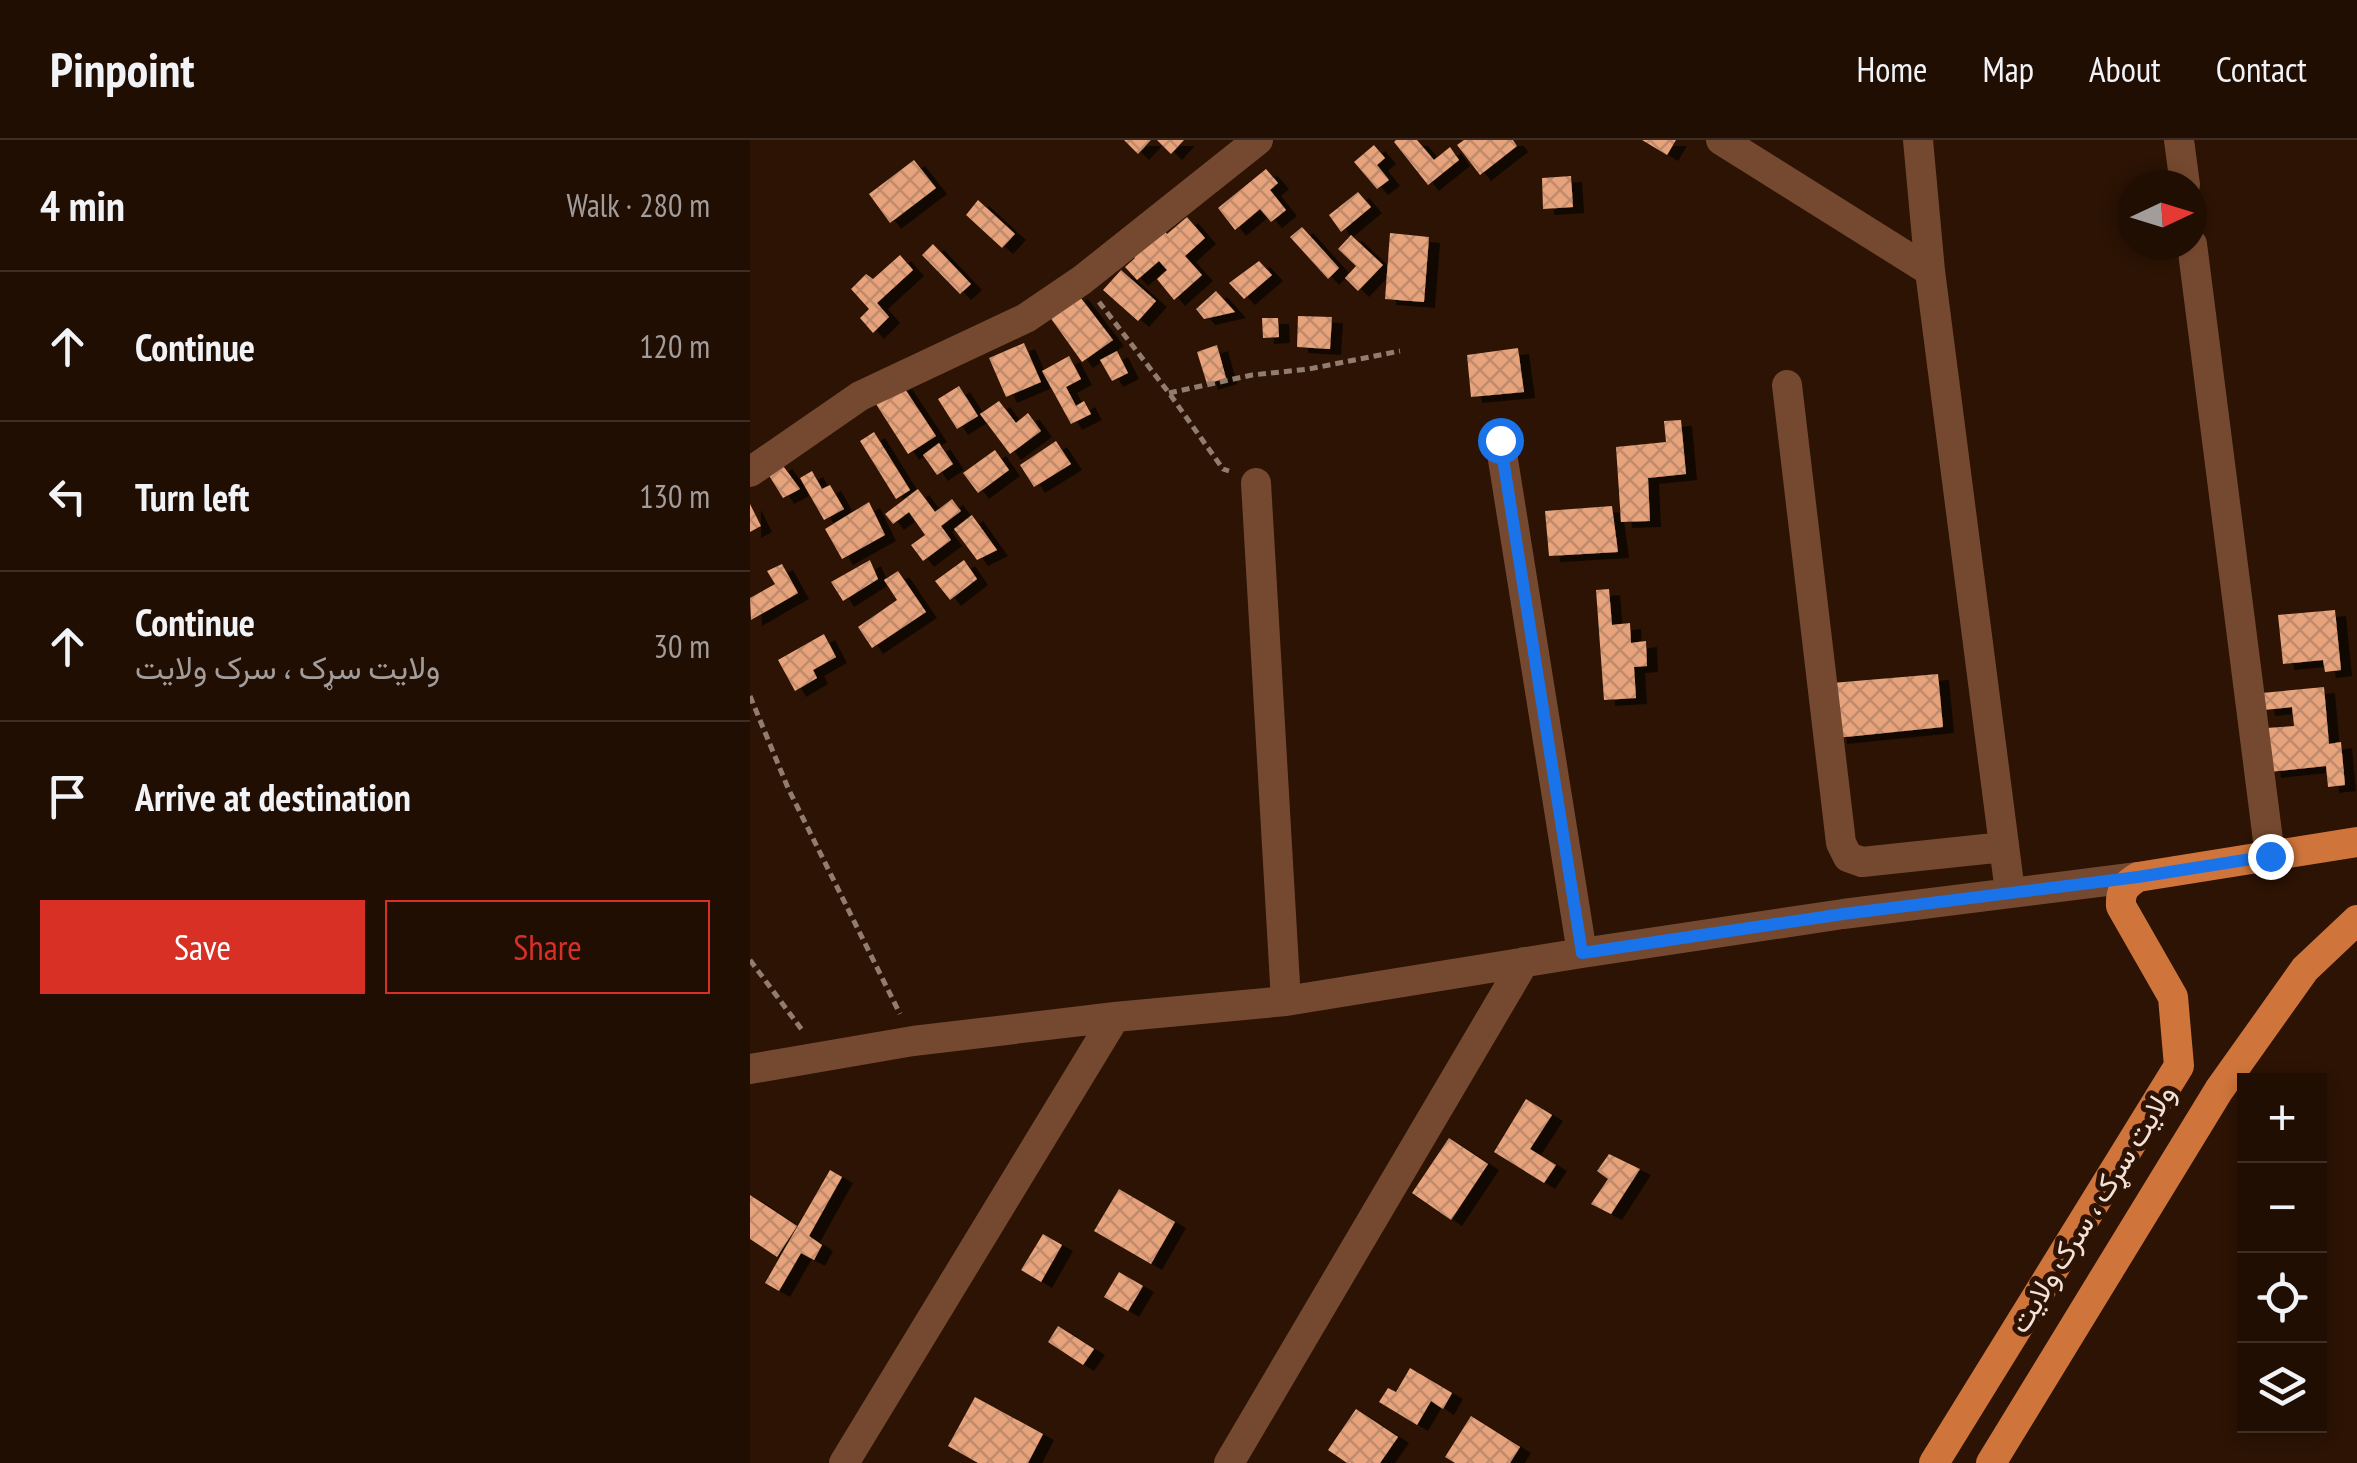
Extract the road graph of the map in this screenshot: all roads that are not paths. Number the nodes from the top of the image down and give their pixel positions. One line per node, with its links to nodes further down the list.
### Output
1 (1258, 140): 5 (street)
2 (1721, 140): 8 (street)
3 (1918, 140): 8 (street)
4 (2179, 140): 6 (street)
5 (1219, 150): 11 (street)
6 (2182, 170)
7 (2194, 260): 15 (street)
8 (1930, 271): 14 (street)
9 (1787, 385): 14 (street)
10 (1500, 440): 19 (street)
11 (750, 472)
12 (1256, 483): 21 (street)
13 (2357, 842): 15 (main road)
14 (2004, 847): 17 (street)
15 (2270, 856): 16 (main road)
16 (2138, 877): 17 (street); 23 (main road, ولایت سړک ، سرک ولایت)
17 (2010, 892): 19 (street)
18 (2357, 920): 25 (main road, ولایت سړک ، سرک ولایت)
19 (1582, 953): 20 (street)
20 (1524, 962): 21 (street); 27 (street)
21 (1286, 1001): 22 (street)
22 (1115, 1017): 24 (street); 26 (street)
23 (2179, 1066): 25 (main road); 28 (main road, ولایت سړک ، سرک ولایت)
24 (750, 1069)
25 (2220, 1090): 29 (main road, ولایت سړک ، سرک ولایت)
26 (844, 1463)
27 (1229, 1463)
28 (1934, 1463)
29 (1992, 1463)

